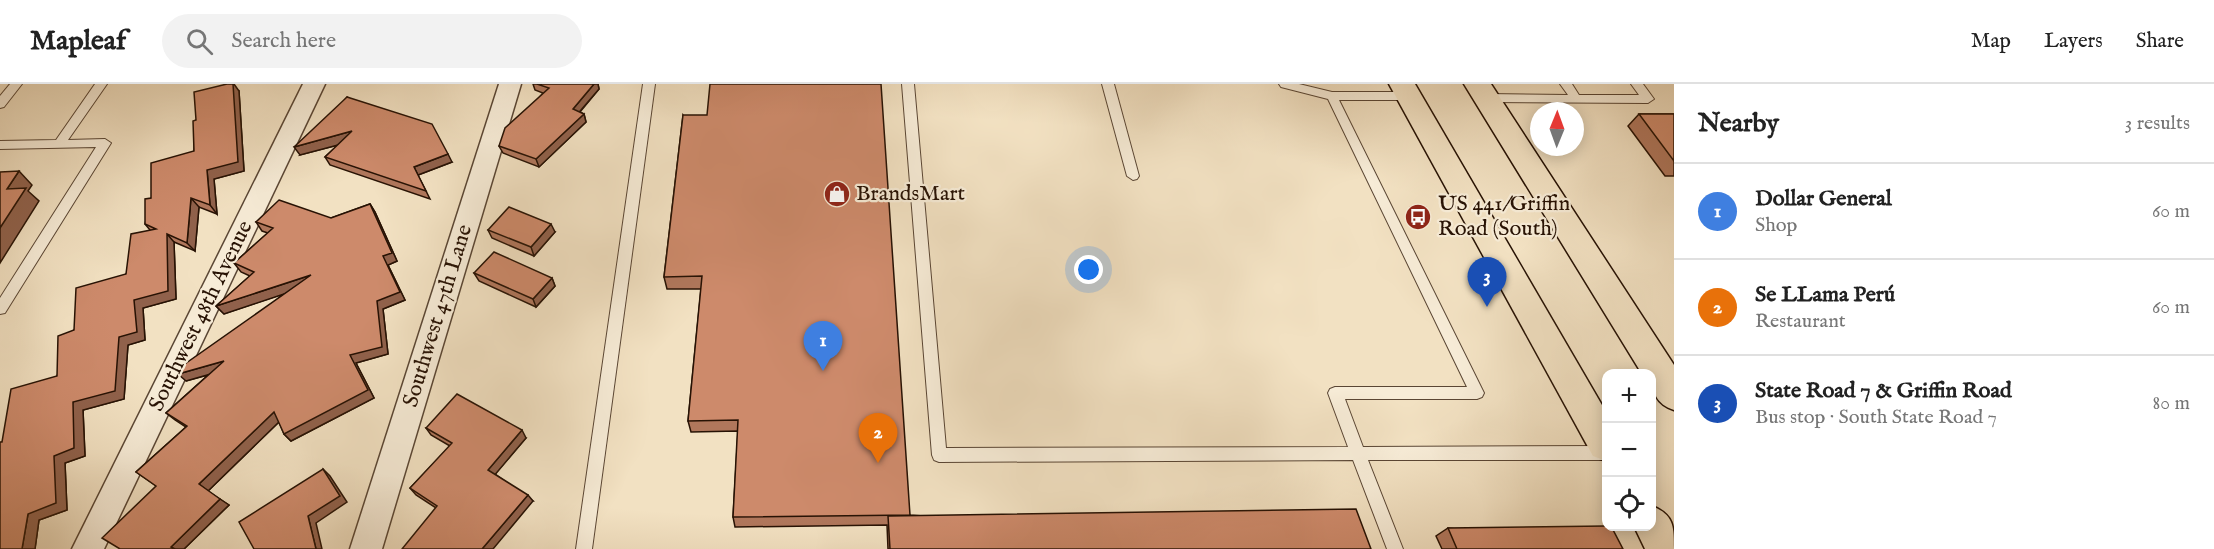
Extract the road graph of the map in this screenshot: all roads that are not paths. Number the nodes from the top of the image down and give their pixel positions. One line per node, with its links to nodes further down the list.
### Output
1 (101, 84): 16 (lane)
2 (314, 84): 25 (street, Southwest 48th Avenue)
3 (510, 84): 26 (street, Southwest 47th Lane)
4 (649, 84): 27 (lane)
5 (908, 84): 23 (lane)
6 (1108, 84): 18 (lane)
7 (1285, 84): 13 (lane)
8 (1566, 84): 14 (lane)
9 (1636, 84): 14 (lane)
10 (8, 90): 15 (lane)
11 (1406, 90): 13 (lane); 21 (main road)
12 (1481, 91): 14 (lane); 20 (main road)
13 (1332, 96): 23 (lane)
14 (1576, 99)
15 (0, 104)
16 (59, 144): 17 (lane); 19 (lane)
17 (0, 145)
18 (1133, 176)
19 (0, 309)
20 (1674, 395)
21 (1602, 438)
22 (1602, 453): 23 (lane)
23 (1357, 454): 28 (lane)
24 (1656, 531): 29 (main road)
25 (88, 549)
26 (366, 549)
27 (584, 549)
28 (1395, 549)
29 (1666, 549)

